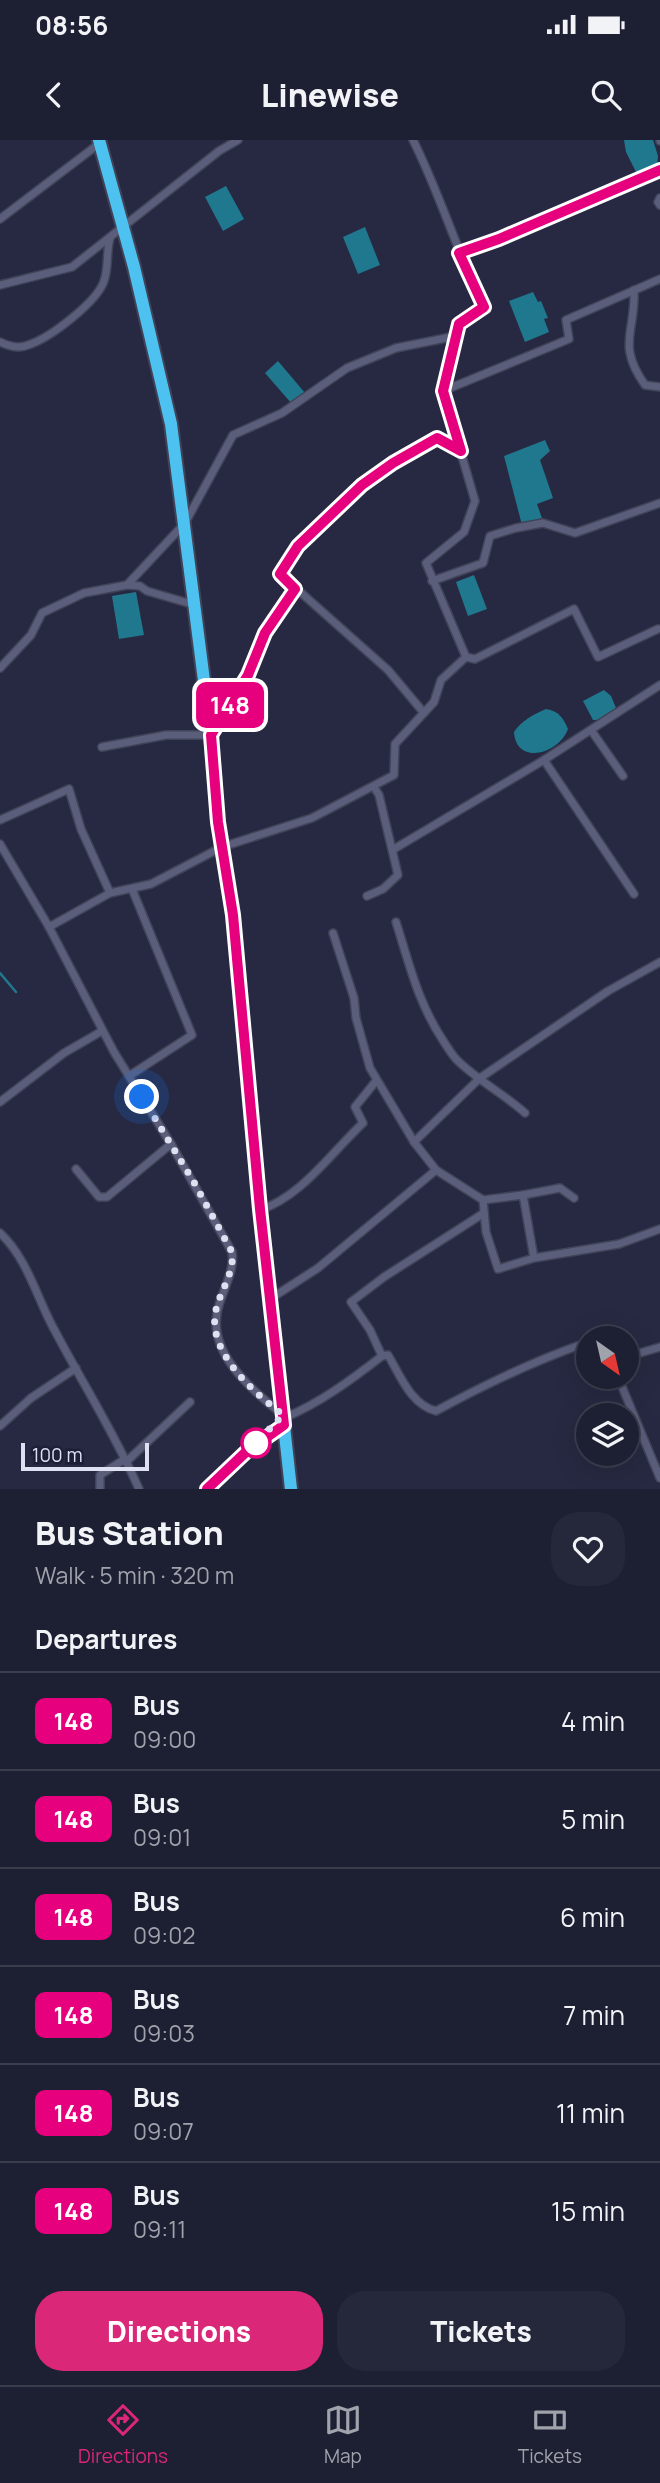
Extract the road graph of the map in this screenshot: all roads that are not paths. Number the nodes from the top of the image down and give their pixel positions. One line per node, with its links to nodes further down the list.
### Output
1 (238, 140): 8 (street)
2 (413, 140): 10 (street)
3 (99, 141): 7 (street); 8 (highway)
4 (660, 170): 10 (street)
5 (660, 198): 6 (street)
6 (660, 205)
7 (0, 219)
8 (123, 227): 9 (street); 20 (highway)
9 (110, 237): 12 (street); 15 (street)
10 (459, 253): 14 (street)
11 (660, 279): 13 (street)
12 (0, 285)
13 (634, 290): 16 (street); 17 (street)
14 (456, 336): 17 (street); 20 (street)
15 (0, 342)
16 (660, 387)
17 (443, 391): 18 (street)
18 (461, 451): 21 (street); 23 (street)
19 (660, 503): 21 (street)
20 (185, 523): 22 (street); 24 (highway)
21 (432, 581): 26 (street)
22 (127, 585): 24 (street); 27 (street)
23 (295, 589): 29 (street); 31 (street)
24 (195, 605): 31 (highway)
25 (659, 630): 26 (street)
26 (466, 657): 29 (street)
27 (0, 668)
28 (660, 685): 30 (street)
29 (424, 713): 35 (street)
30 (591, 730): 33 (street); 34 (street)
31 (211, 735): 32 (street); 38 (highway)
32 (102, 747)
33 (544, 760): 39 (street); 42 (street)
34 (622, 776)
35 (374, 787): 38 (street); 39 (street)
36 (0, 820): 41 (street)
37 (0, 844): 45 (street)
38 (222, 847): 40 (street); 61 (highway)
39 (394, 849): 43 (street)
40 (132, 889): 41 (street); 49 (street)
41 (110, 893): 45 (street)
42 (634, 894)
43 (367, 895)
44 (396, 922): 50 (street)
45 (49, 927): 48 (street)
46 (333, 933): 51 (street)
47 (660, 962): 50 (street)
48 (102, 1031): 49 (street); 52 (street)
49 (129, 1076): 55 (street)
50 (480, 1078): 53 (street); 54 (street)
51 (376, 1081): 54 (street); 61 (street)
52 (0, 1102)
53 (525, 1113)
54 (414, 1142): 57 (street)
55 (172, 1144): 56 (street); 74 (street)
56 (76, 1169)
57 (436, 1170): 60 (street); 66 (street)
58 (523, 1195): 59 (street); 60 (street); 65 (street)
59 (574, 1198)
60 (483, 1200): 62 (street)
61 (260, 1209): 66 (highway)
62 (484, 1213): 65 (street); 70 (street)
63 (660, 1229): 65 (street)
64 (0, 1233): 71 (street)
65 (534, 1258)
66 (269, 1299): 74 (highway)
67 (576, 1347): 70 (street)
68 (660, 1348): 69 (street)
69 (639, 1354)
70 (382, 1356): 74 (street)
71 (76, 1368): 75 (street); 76 (street)
72 (623, 1390): 77 (street)
73 (190, 1402): 76 (street)
74 (284, 1419): 80 (street); 81 (highway)
75 (0, 1426)
76 (125, 1460): 78 (street); 79 (street)
77 (660, 1478)
78 (100, 1489)
79 (139, 1489)
80 (207, 1489)
81 (291, 1489)

